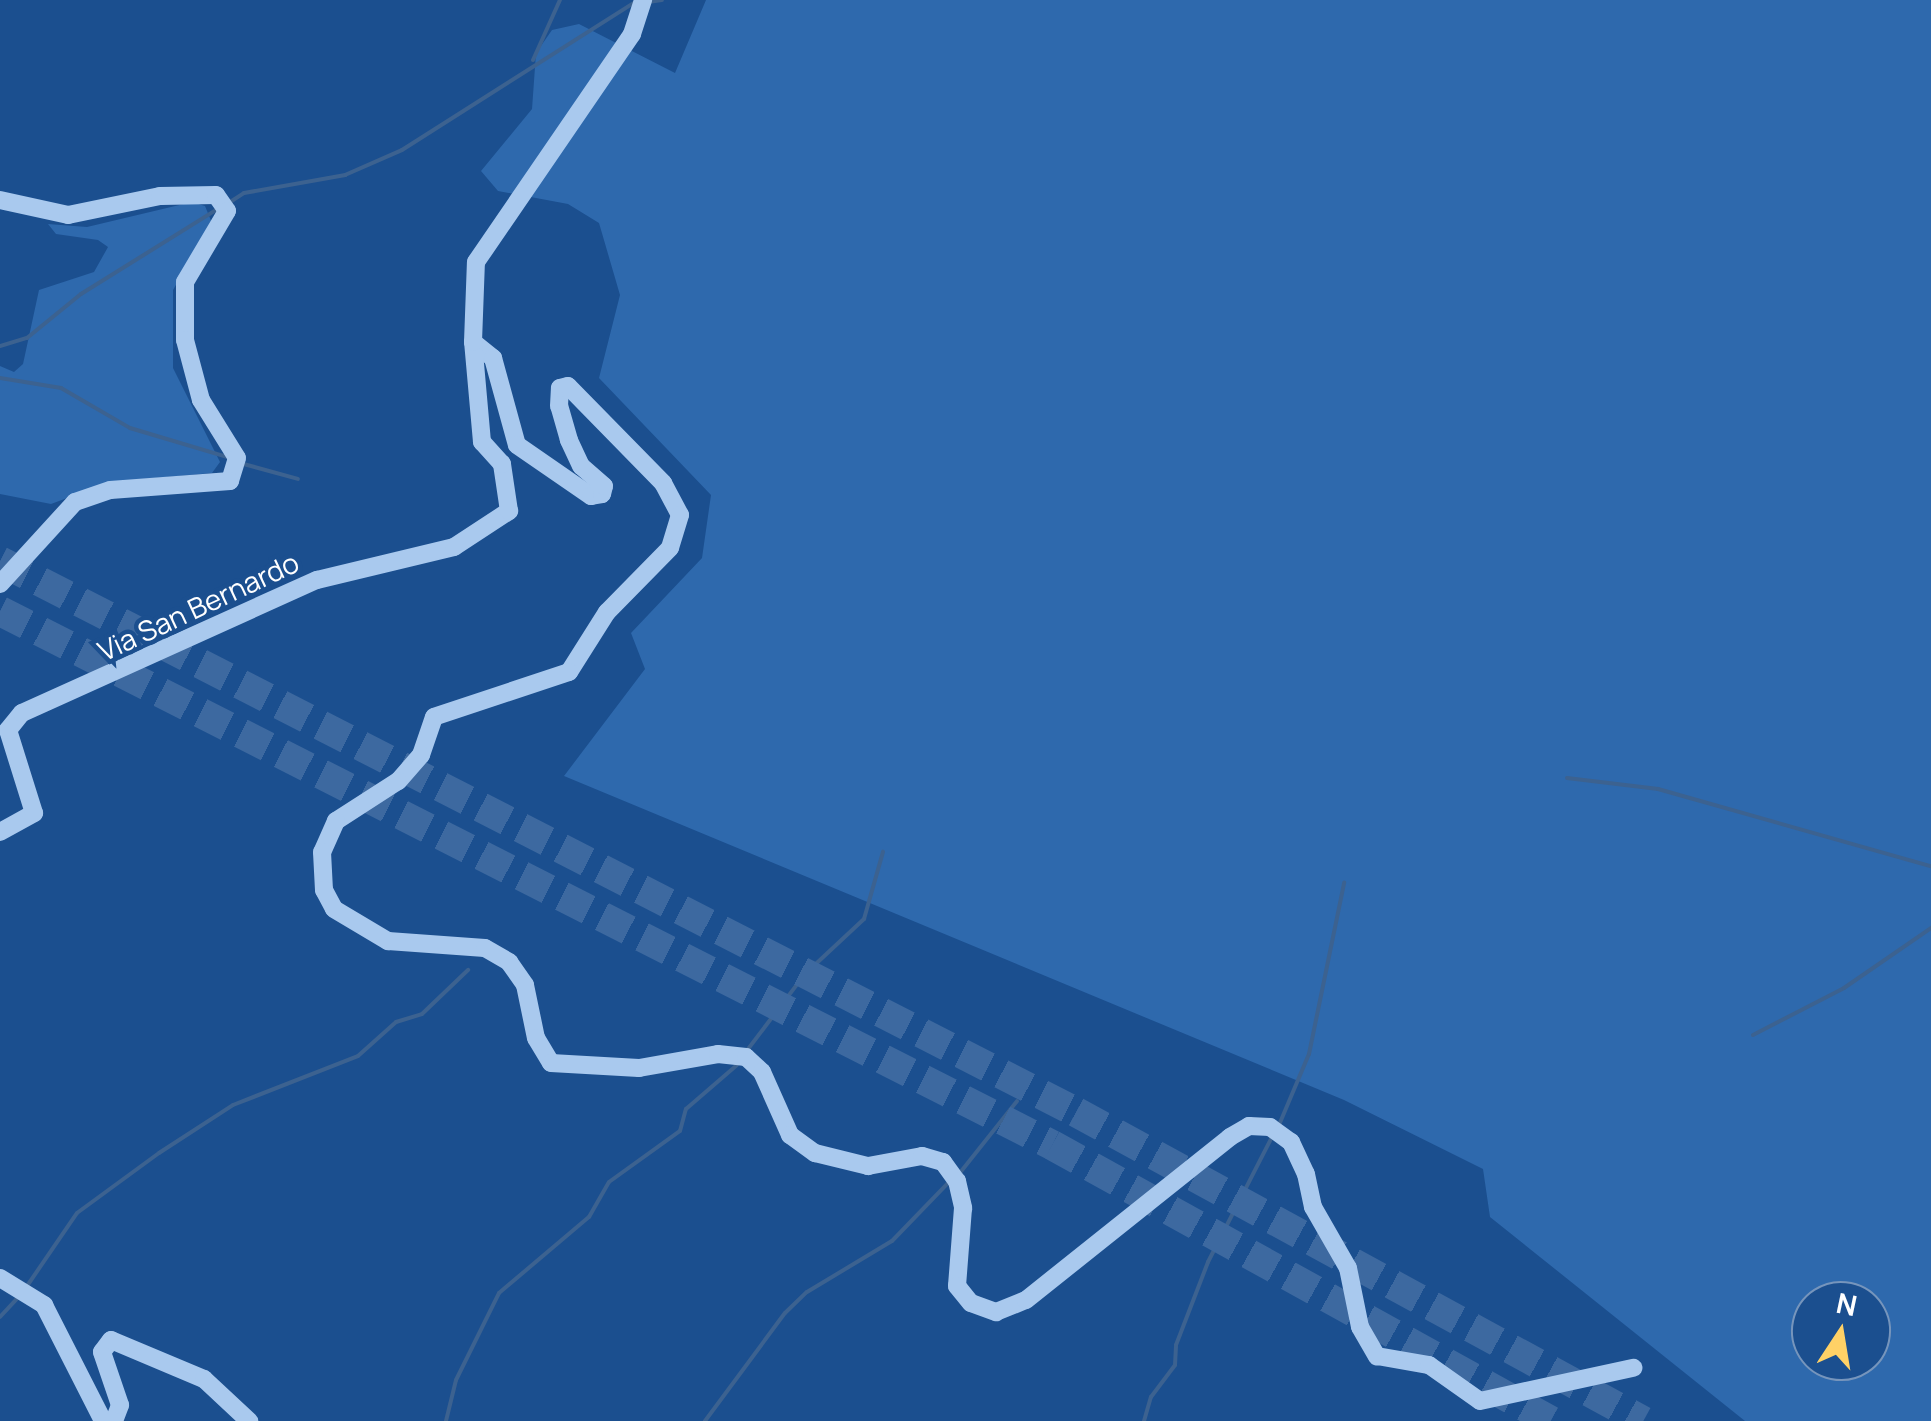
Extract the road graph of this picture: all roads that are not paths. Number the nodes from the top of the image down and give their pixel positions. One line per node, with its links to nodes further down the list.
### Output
1 (641, 5): 3 (street, Via San Bernardo)
2 (0, 200): 4 (street)
3 (473, 342): 5 (street, Via San Bernardo); 7 (street)
4 (0, 584)
5 (0, 832)
6 (0, 1278): 8 (street)
7 (1633, 1368)
8 (103, 1421)
9 (114, 1421): 10 (street)
10 (249, 1421)

